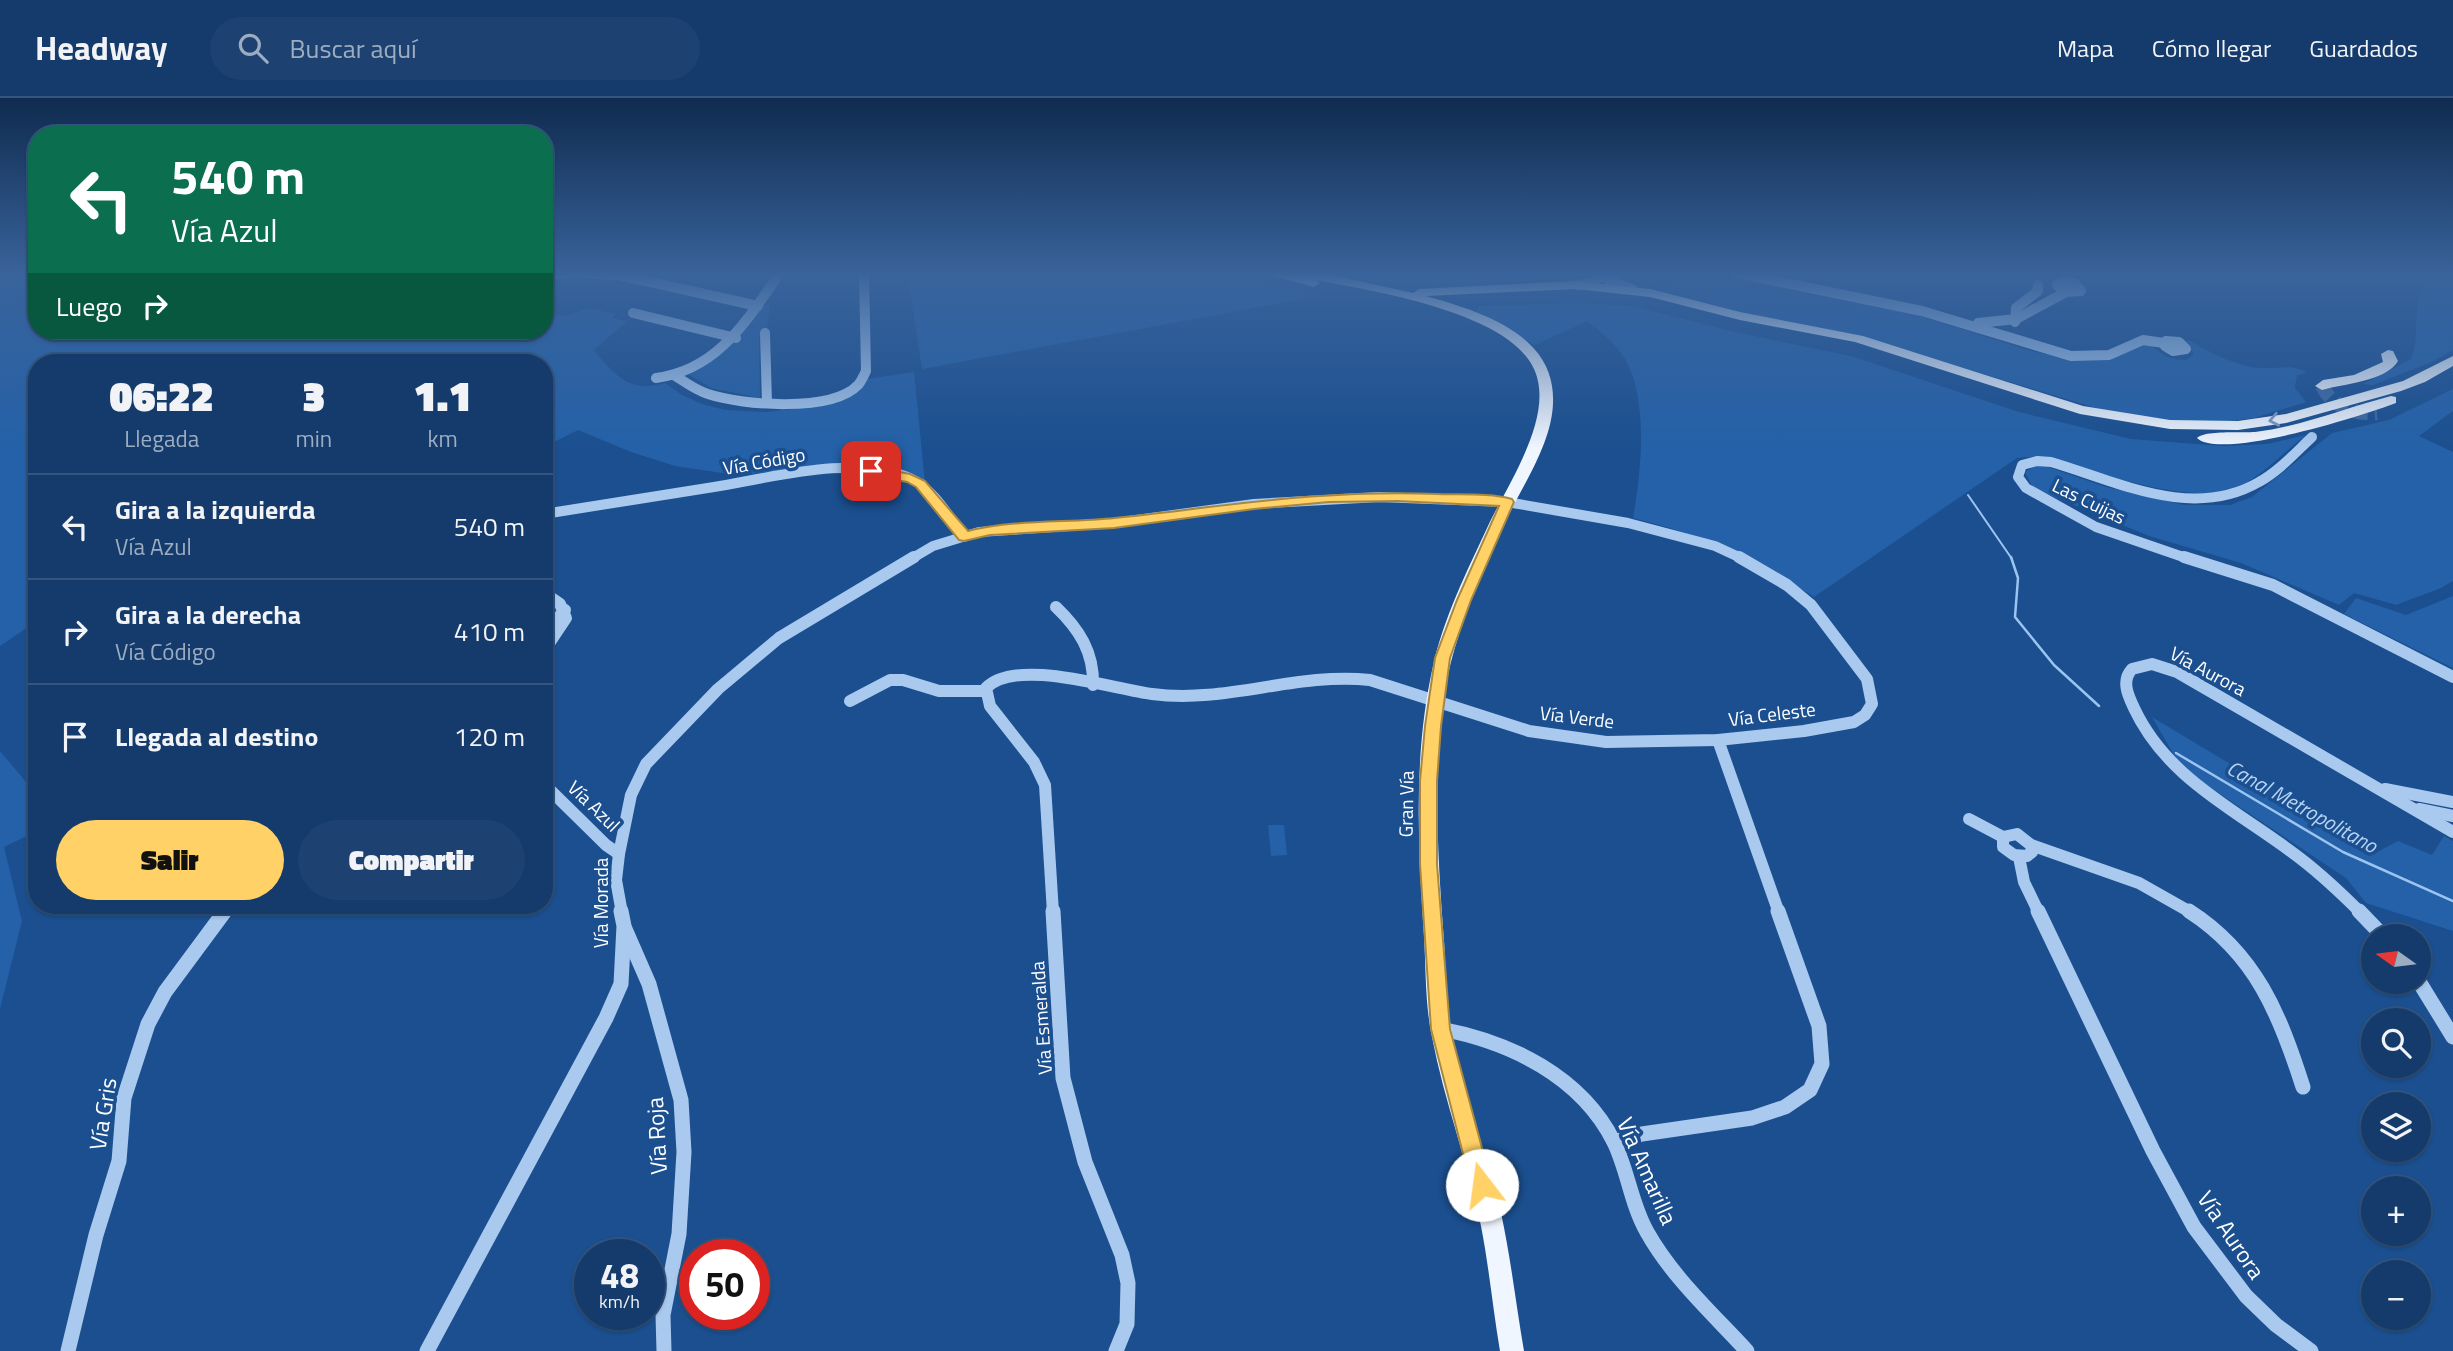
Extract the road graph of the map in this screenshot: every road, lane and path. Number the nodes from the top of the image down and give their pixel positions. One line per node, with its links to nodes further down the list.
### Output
1 (709, 331): 9 (street)
2 (740, 331): 9 (street)
3 (865, 331): 19 (street)
4 (1500, 331): 23 (main road, Gran Vía)
5 (1769, 331): 17 (main road)
6 (1819, 331): 20 (main road, one-way to 6)
7 (1991, 331): 10 (street)
8 (765, 333): 19 (street)
9 (736, 338): 13 (street)
10 (2164, 343)
11 (2388, 354): 16 (main road)
12 (2453, 360): 17 (main road)
13 (674, 374): 15 (street); 19 (street)
14 (2453, 374): 17 (main road)
15 (656, 378)
16 (2322, 386)
17 (2396, 393): 18 (main road); 21 (main road)
18 (2349, 397): 20 (main road); 20 (main road)
19 (767, 403)
20 (2320, 409)
21 (2377, 412)
22 (2312, 437): 31 (street, Las Cuijas)
23 (1507, 502): 25 (street); 34 (main road, Gran Vía); 36 (street, Vía Celeste)
24 (553, 513): 25 (street, Vía Código)
25 (964, 537): 46 (street, Vía Morada)
26 (553, 600): 28 (street)
27 (1056, 607): 32 (street)
28 (565, 610): 29 (street); 30 (street)
29 (553, 624)
30 (553, 640)
31 (2453, 677)
32 (1093, 685): 33 (street); 34 (street)
33 (984, 691): 35 (street); 59 (street, Vía Esmeralda)
34 (1436, 700): 36 (street, Vía Verde); 52 (main road, Gran Vía)
35 (850, 701)
36 (1718, 740): 55 (street, Vía Celeste)
37 (2372, 786): 39 (street); 40 (street, Vía Aurora); 49 (street, Vía Aurora)
38 (553, 794): 46 (street, Vía Azul)
39 (2453, 802)
40 (2409, 807): 41 (street); 43 (street, Vía Aurora)
41 (2453, 816)
42 (1969, 819): 44 (street)
43 (2453, 832)
44 (2003, 837): 45 (street); 47 (street)
45 (2031, 845): 47 (street); 54 (street)
46 (619, 854): 50 (street, Vía Morada)
47 (2018, 857): 62 (street, Vía Aurora)
48 (222, 914): 56 (street, Vía Gris)
49 (2371, 924)
50 (624, 926): 57 (street, Vía Morada); 58 (street, Vía Roja)
51 (2427, 994): 53 (street)
52 (1441, 1029): 55 (street, Vía Amarilla); 60 (main road, Gran Vía)
53 (2453, 1037)
54 (2303, 1087)
55 (1614, 1142): 61 (street, Vía Amarilla)
56 (68, 1351)
57 (427, 1351)
58 (664, 1351)
59 (1116, 1351)
60 (1512, 1351)
61 (1747, 1351)
62 (2311, 1351)

